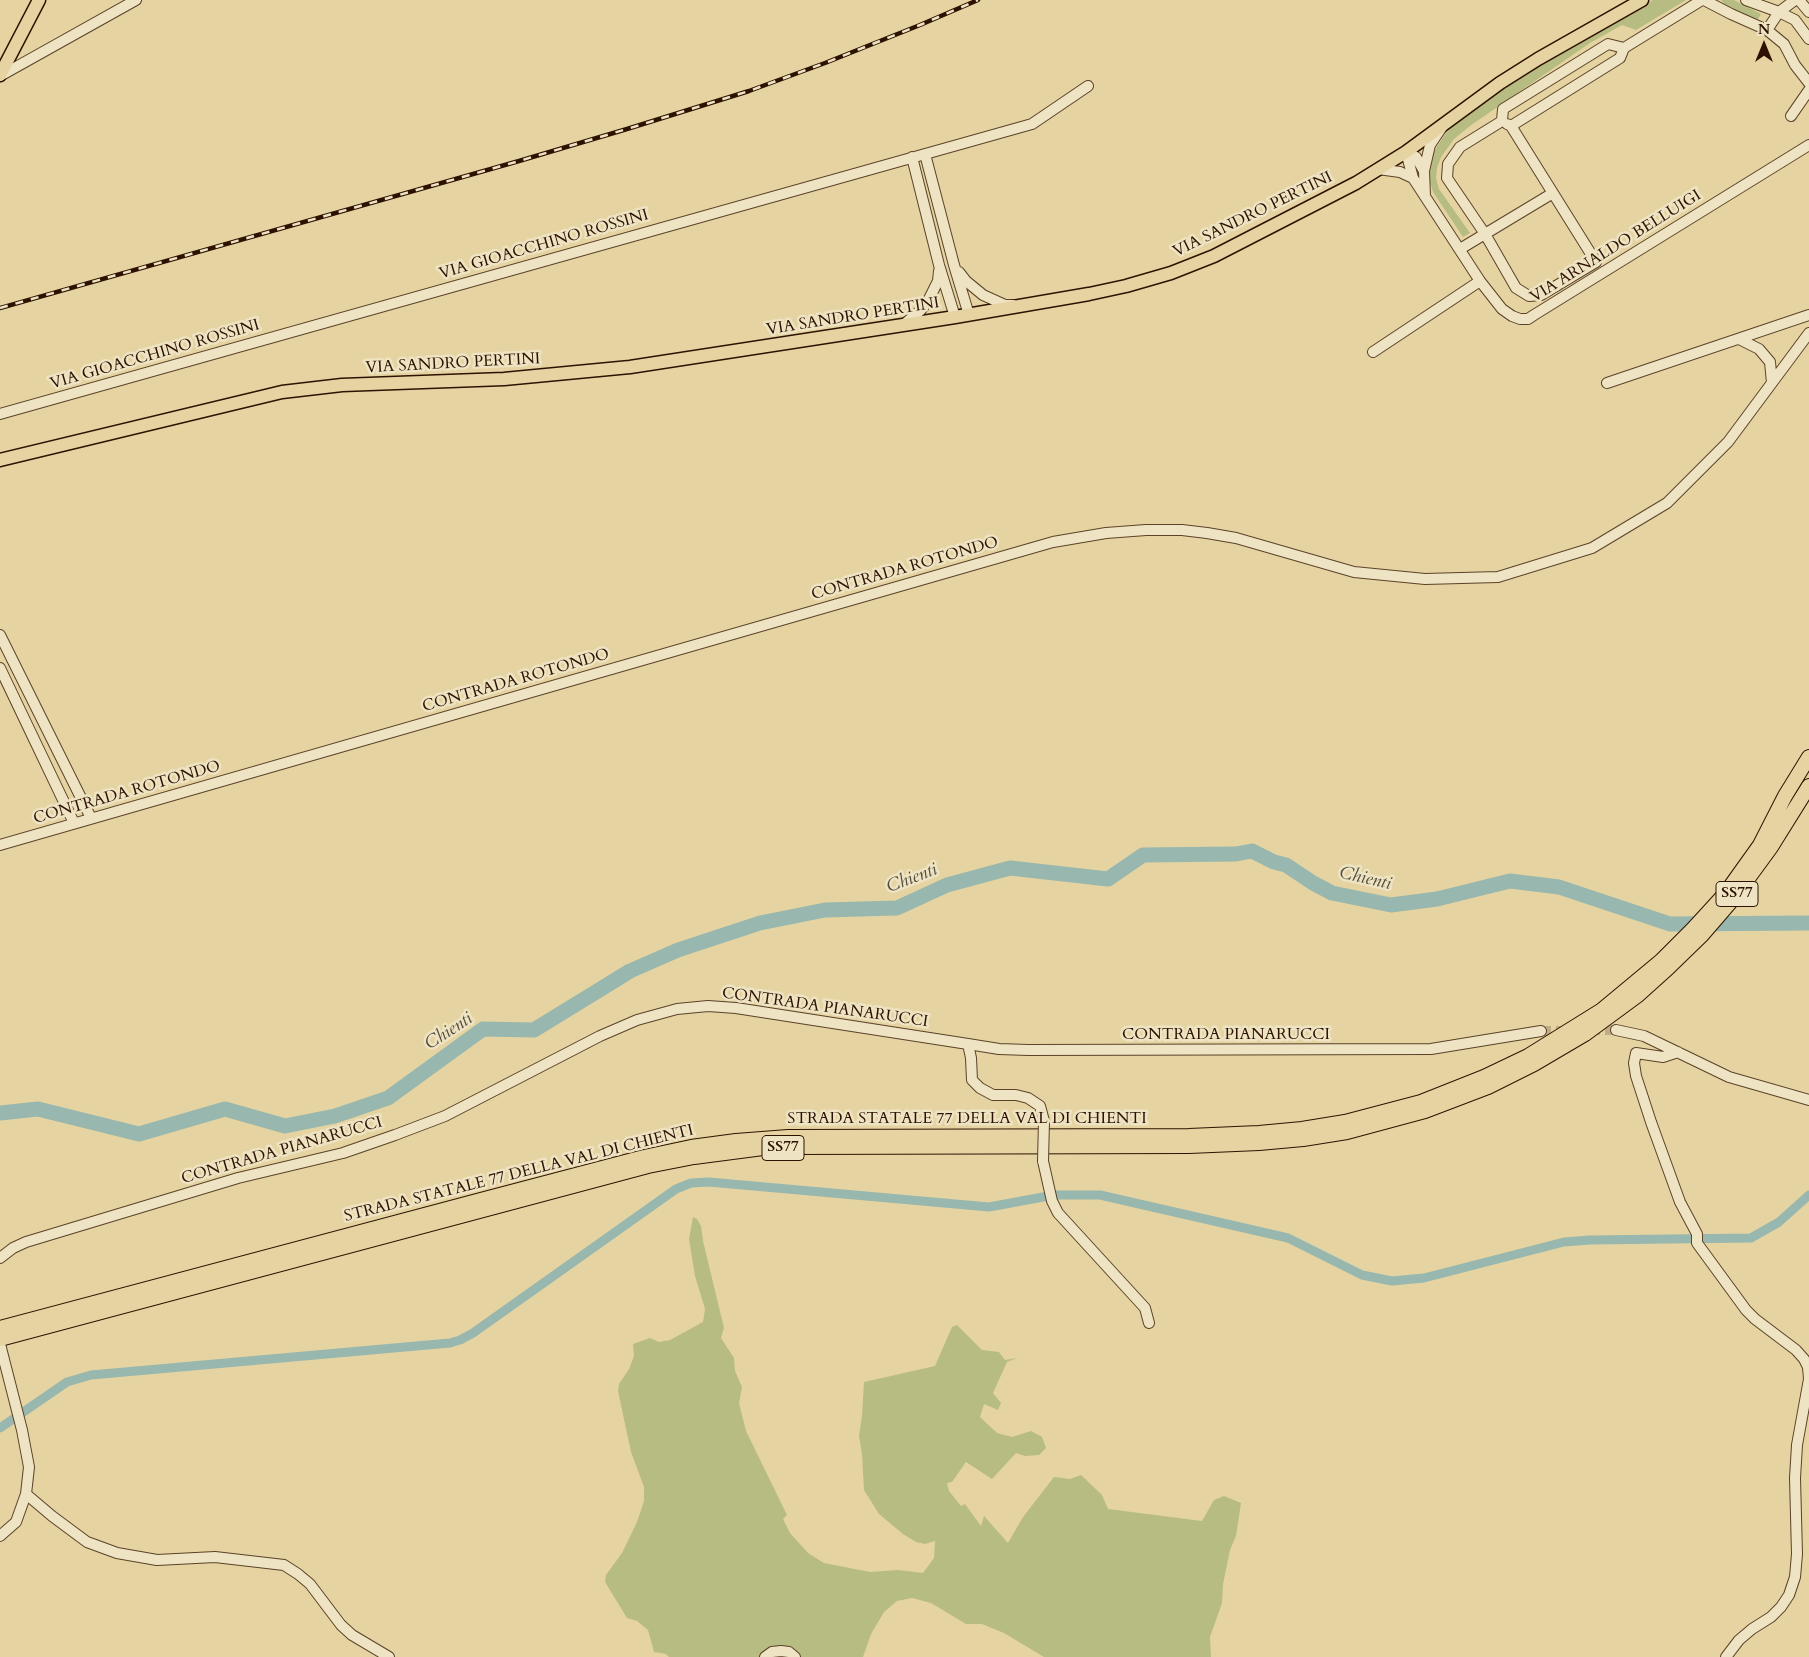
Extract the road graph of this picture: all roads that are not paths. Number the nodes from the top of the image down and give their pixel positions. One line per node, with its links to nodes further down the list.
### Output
1 (39, 0): 13 (main road)
2 (136, 0): 13 (street)
3 (1642, 0): 18 (main road, VIA SANDRO PERTINI)
4 (1703, 0): 10 (street); 12 (street)
5 (1746, 0): 7 (street)
6 (1793, 1): 8 (street); 9 (street)
7 (1756, 2): 8 (street)
8 (1779, 12): 10 (street); 11 (street)
9 (1809, 12)
10 (1767, 30): 14 (street)
11 (1809, 39)
12 (1624, 48): 19 (street); 19 (street)
13 (0, 76)
14 (1809, 83)
15 (1088, 86): 22 (street, VIA GIOACCHINO ROSSINI)
16 (1809, 90): 17 (street)
17 (1791, 116)
18 (1445, 123): 21 (main road, VIA SANDRO PERTINI); 25 (street)
19 (1507, 124): 27 (street); 31 (street)
20 (1809, 145): 35 (street, VIA ARNALDO BELLUIGI)
21 (1406, 152): 24 (main road, VIA SANDRO PERTINI); 25 (street); 26 (street, VIA ARNALDO BELLUIGI)
22 (925, 154): 23 (street, VIA GIOACCHINO ROSSINI); 29 (street)
23 (912, 157): 30 (street); 46 (street, VIA GIOACCHINO ROSSINI)
24 (1378, 169): 26 (street); 36 (main road, VIA SANDRO PERTINI)
25 (1424, 170): 28 (street)
26 (1412, 178): 28 (street, VIA ARNALDO BELLUIGI)
27 (1553, 193): 31 (street); 31 (street)
28 (1425, 197): 32 (street, VIA ARNALDO BELLUIGI)
29 (941, 216): 30 (street); 34 (street)
30 (928, 219): 33 (street)
31 (1484, 234): 32 (street)
32 (1460, 249): 35 (street, VIA ARNALDO BELLUIGI)
33 (939, 265): 39 (street); 40 (street)
34 (954, 265): 36 (street); 37 (street)
35 (1480, 281): 43 (street)
36 (1024, 306): 37 (main road, VIA SANDRO PERTINI)
37 (969, 315): 39 (main road, VIA SANDRO PERTINI)
38 (1809, 315): 42 (street)
39 (955, 317): 40 (main road, VIA SANDRO PERTINI)
40 (903, 325): 47 (main road, VIA SANDRO PERTINI)
41 (1809, 333): 45 (street, CONTRADA ROTONDO)
42 (1739, 339): 44 (street); 45 (street)
43 (1373, 352)
44 (1607, 383)
45 (1772, 383): 52 (street, CONTRADA ROTONDO)
46 (0, 414)
47 (0, 460)
48 (0, 635): 52 (street)
49 (0, 668): 53 (street)
50 (1809, 757): 55 (highway, STRADA STATALE 77 DELLA VAL DI CHIENTI / SS77)
51 (1809, 786): 55 (highway, STRADA STATALE 77 DELLA VAL DI CHIENTI / SS77)
52 (92, 818): 53 (street, CONTRADA ROTONDO)
53 (74, 823): 54 (street, CONTRADA ROTONDO)
54 (0, 845)
55 (1764, 847): 56 (highway, STRADA STATALE 77 DELLA VAL DI CHIENTI / SS77)
56 (1698, 932): 64 (highway, STRADA STATALE 77 DELLA VAL DI CHIENTI / SS77); 65 (highway, STRADA STATALE 77 DELLA VAL DI CHIENTI / SS77)
57 (1616, 1030): 60 (street)
58 (1541, 1031): 59 (street, CONTRADA PIANARUCCI)
59 (968, 1044): 62 (street, CONTRADA PIANARUCCI); 63 (street, bridge)
60 (1678, 1052): 61 (street); 72 (street)
61 (1809, 1100)
62 (0, 1258)
63 (1149, 1323)
64 (0, 1328)
65 (0, 1339)
66 (0, 1344): 67 (street)
67 (26, 1494): 68 (street); 69 (street)
68 (0, 1536)
69 (389, 1657)
70 (766, 1657): 71 (street)
71 (795, 1657)
72 (1726, 1657)

